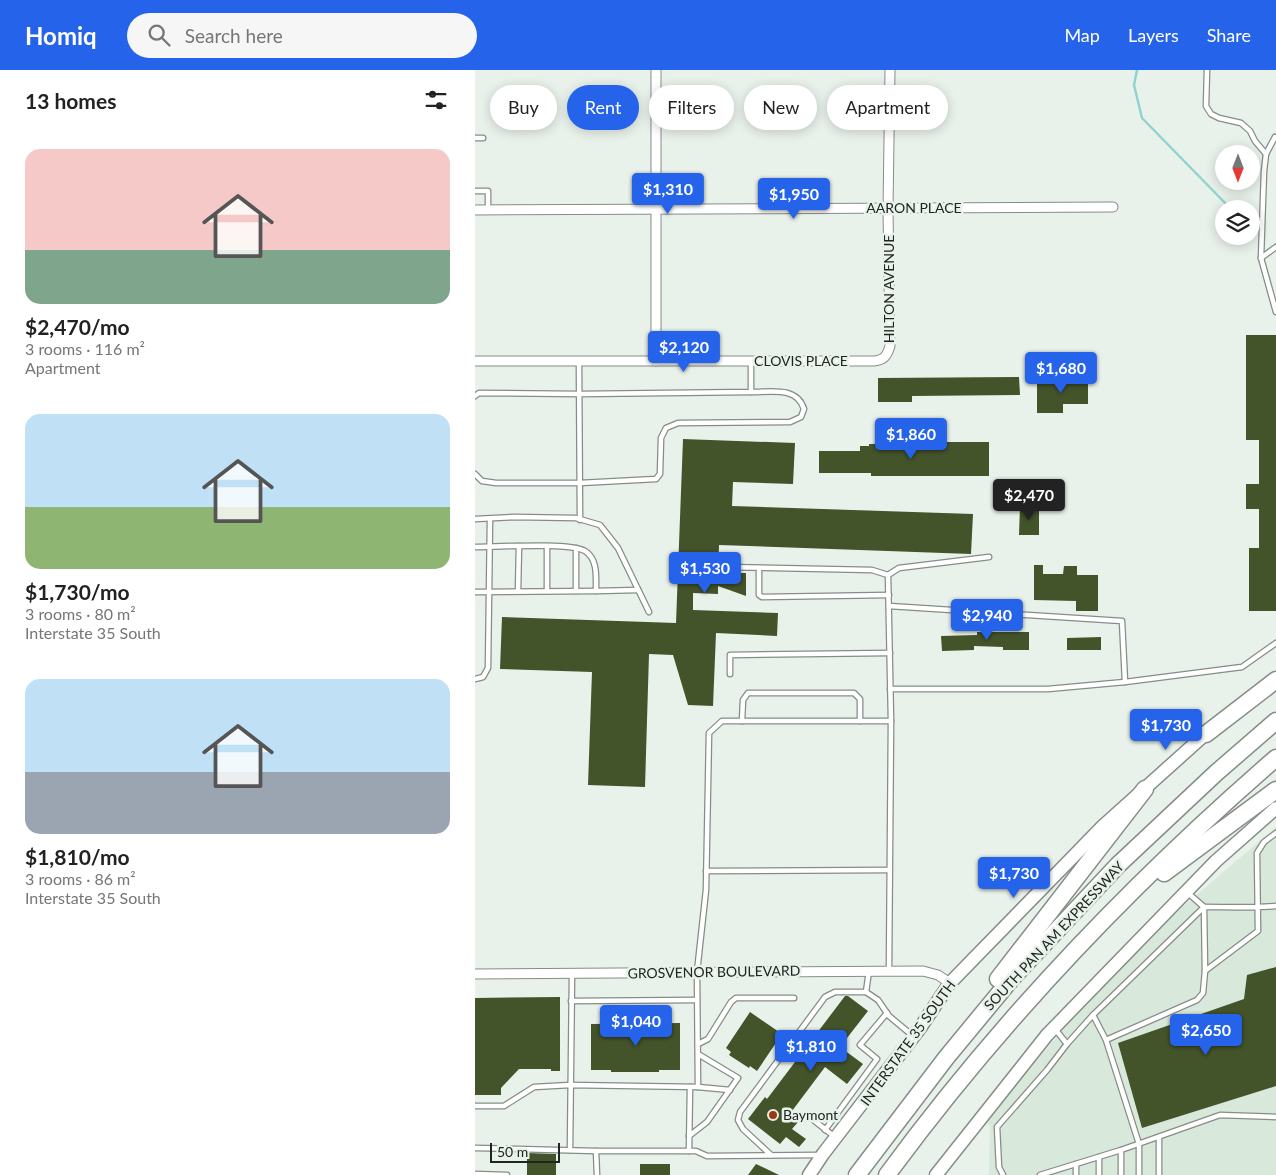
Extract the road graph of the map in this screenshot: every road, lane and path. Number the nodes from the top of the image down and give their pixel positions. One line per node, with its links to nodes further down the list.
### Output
1 (656, 70): 10 (street)
2 (890, 70): 11 (street, HILTON AVENUE)
3 (1207, 70): 7 (lane)
4 (1276, 136): 7 (lane)
5 (475, 138): 6 (lane)
6 (483, 138)
7 (1266, 154): 15 (lane)
8 (475, 191): 13 (lane)
9 (1113, 207): 11 (street, AARON PLACE)
10 (656, 208): 11 (street, AARON PLACE); 13 (street, AARON PLACE); 20 (street)
11 (888, 209): 17 (street, HILTON AVENUE)
12 (475, 210): 13 (street, AARON PLACE)
13 (488, 210)
14 (1276, 247): 15 (lane)
15 (1261, 258): 16 (lane)
16 (1276, 312)
17 (886, 357): 21 (street, CLOVIS PLACE)
18 (475, 361): 19 (street, CLOVIS PLACE)
19 (579, 361): 20 (street, CLOVIS PLACE); 23 (lane)
20 (656, 361): 21 (street, CLOVIS PLACE)
21 (751, 361): 22 (lane)
22 (751, 392): 23 (lane); 26 (lane)
23 (579, 394): 24 (lane); 26 (lane)
24 (475, 396)
25 (475, 474): 26 (lane)
26 (580, 483): 29 (lane)
27 (490, 518): 28 (lane); 29 (lane); 33 (lane)
28 (475, 519)
29 (580, 520): 39 (lane)
30 (519, 546): 31 (lane); 33 (lane); 40 (lane)
31 (547, 546): 34 (lane); 41 (lane)
32 (475, 547): 33 (lane)
33 (490, 547): 45 (lane)
34 (576, 548): 42 (lane); 43 (lane)
35 (989, 557): 38 (lane)
36 (725, 567): 37 (lane)
37 (759, 568): 38 (lane); 46 (lane)
38 (888, 575): 46 (lane)
39 (638, 590): 43 (lane); 48 (lane)
40 (518, 591): 41 (lane); 45 (lane)
41 (547, 591): 42 (lane)
42 (576, 591): 43 (lane)
43 (596, 591)
44 (475, 592): 45 (lane)
45 (489, 592): 53 (lane)
46 (889, 595): 47 (lane)
47 (889, 606): 50 (lane); 55 (lane)
48 (649, 612)
49 (1276, 643): 55 (lane)
50 (890, 653): 52 (lane); 56 (lane)
51 (1276, 670): 61 (main road, INTERSTATE 35 SOUTH)
52 (730, 674)
53 (475, 680)
54 (1276, 680): 61 (highway)
55 (1125, 682): 56 (lane)
56 (890, 689): 59 (lane)
57 (742, 721): 58 (lane); 58 (lane); 68 (lane)
58 (860, 721): 59 (lane)
59 (891, 721): 67 (lane)
60 (1276, 721): 100 (highway, SOUTH PAN AM EXPRESSWAY)
61 (1205, 734): 63 (main road, INTERSTATE 35 SOUTH)
62 (1276, 758): 73 (highway, SOUTH PAN AM EXPRESSWAY)
63 (1145, 789): 80 (main road, INTERSTATE 35 SOUTH); 100 (highway)
64 (1276, 790): 73 (highway)
65 (1276, 808): 69 (main road)
66 (1276, 833): 72 (lane)
67 (889, 870): 68 (lane); 75 (lane)
68 (706, 871): 77 (lane)
69 (1186, 891): 71 (lane); 87 (main road)
70 (1276, 906): 72 (lane)
71 (1204, 907): 72 (lane); 76 (lane); 86 (lane)
72 (1258, 907): 76 (lane)
73 (1110, 913): 120 (highway, SOUTH PAN AM EXPRESSWAY)
74 (869, 971): 75 (street, GROSVENOR BOULEVARD); 77 (street, GROSVENOR BOULEVARD); 81 (lane)
75 (889, 971): 80 (street, GROSVENOR BOULEVARD)
76 (1205, 971): 89 (lane)
77 (697, 972): 79 (street, GROSVENOR BOULEVARD); 83 (lane)
78 (475, 974): 79 (street, GROSVENOR BOULEVARD)
79 (572, 974): 84 (lane)
80 (951, 983): 88 (main road, INTERSTATE 35 SOUTH)
81 (866, 992): 85 (lane); 112 (lane)
82 (794, 998): 90 (lane)
83 (697, 1000): 84 (lane); 90 (lane)
84 (571, 1001): 93 (lane)
85 (887, 1013): 88 (lane); 101 (lane)
86 (1093, 1015): 89 (lane); 91 (lane)
87 (1054, 1028): 91 (lane); 121 (main road)
88 (914, 1037): 104 (main road, INTERSTATE 35 SOUTH)
89 (1106, 1040): 105 (lane)
90 (698, 1044): 92 (lane)
91 (1067, 1044): 122 (lane)
92 (698, 1054): 95 (lane); 96 (lane)
93 (571, 1084): 94 (lane); 97 (lane); 107 (lane)
94 (690, 1087): 95 (lane); 102 (lane)
95 (698, 1087): 96 (lane)
96 (730, 1090): 102 (lane)
97 (475, 1106)
98 (807, 1115): 101 (lane)
99 (1276, 1116): 103 (lane)
100 (893, 1125): 119 (highway, SOUTH PAN AM EXPRESSWAY)
101 (825, 1130): 104 (lane)
102 (689, 1136): 110 (lane)
103 (1159, 1137): 105 (lane); 128 (lane)
104 (836, 1138): 111 (main road, INTERSTATE 35 SOUTH)
105 (1139, 1144): 108 (lane); 127 (lane)
106 (475, 1148): 107 (lane)
107 (570, 1150): 109 (lane)
108 (1121, 1150): 113 (lane); 126 (lane)
109 (596, 1151): 110 (lane); 117 (lane)
110 (689, 1151): 112 (lane)
111 (823, 1154): 112 (lane); 118 (main road, INTERSTATE 35 SOUTH)
112 (771, 1155)
113 (1099, 1157): 114 (lane); 125 (lane)
114 (1076, 1164): 123 (lane); 124 (lane)
115 (475, 1174): 116 (lane)
116 (507, 1175)
117 (597, 1175)
118 (809, 1175)
119 (857, 1175)
120 (887, 1175)
121 (936, 1175)
122 (1003, 1175)
123 (1040, 1175)
124 (1076, 1175)
125 (1099, 1175)
126 (1121, 1175)
127 (1139, 1175)
128 (1159, 1175)

